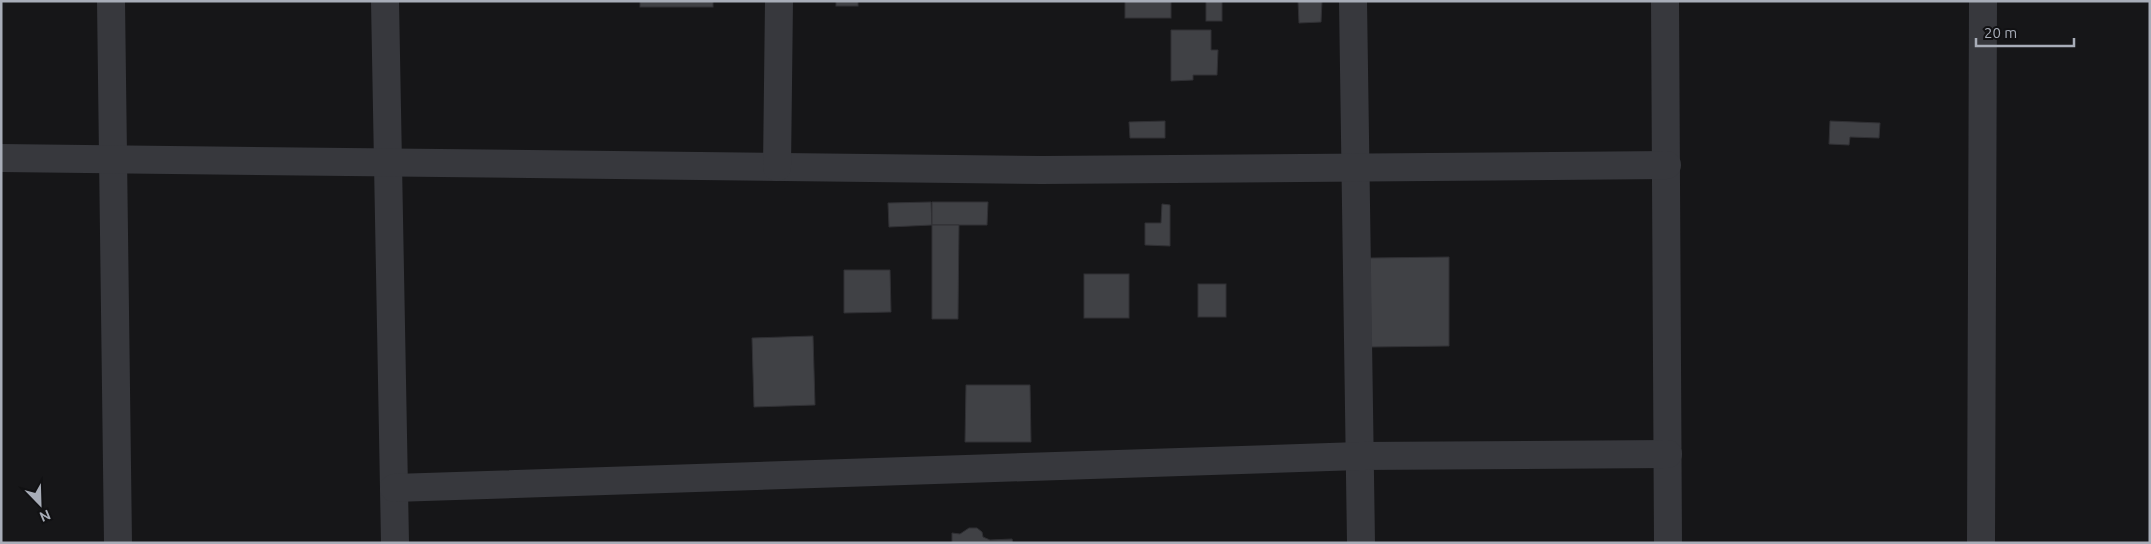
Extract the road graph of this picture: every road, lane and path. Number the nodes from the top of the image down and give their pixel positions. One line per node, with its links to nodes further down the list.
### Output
1 (110, 1): 8 (street)
2 (385, 1): 9 (street)
3 (779, 1): 11 (street)
4 (1353, 1): 12 (street)
5 (1665, 1): 10 (street)
6 (1983, 1): 20 (street)
7 (1, 158): 8 (street)
8 (113, 159): 9 (street); 16 (street)
9 (388, 163): 11 (street); 15 (street)
10 (1667, 164): 12 (street); 13 (street)
11 (777, 167): 12 (street)
12 (1354, 167): 14 (street)
13 (1668, 454): 14 (street); 19 (street)
14 (1359, 456): 15 (street); 18 (street)
15 (394, 488): 17 (street)
16 (118, 543)
17 (395, 543)
18 (1361, 543)
19 (1668, 543)
20 (1981, 543)

